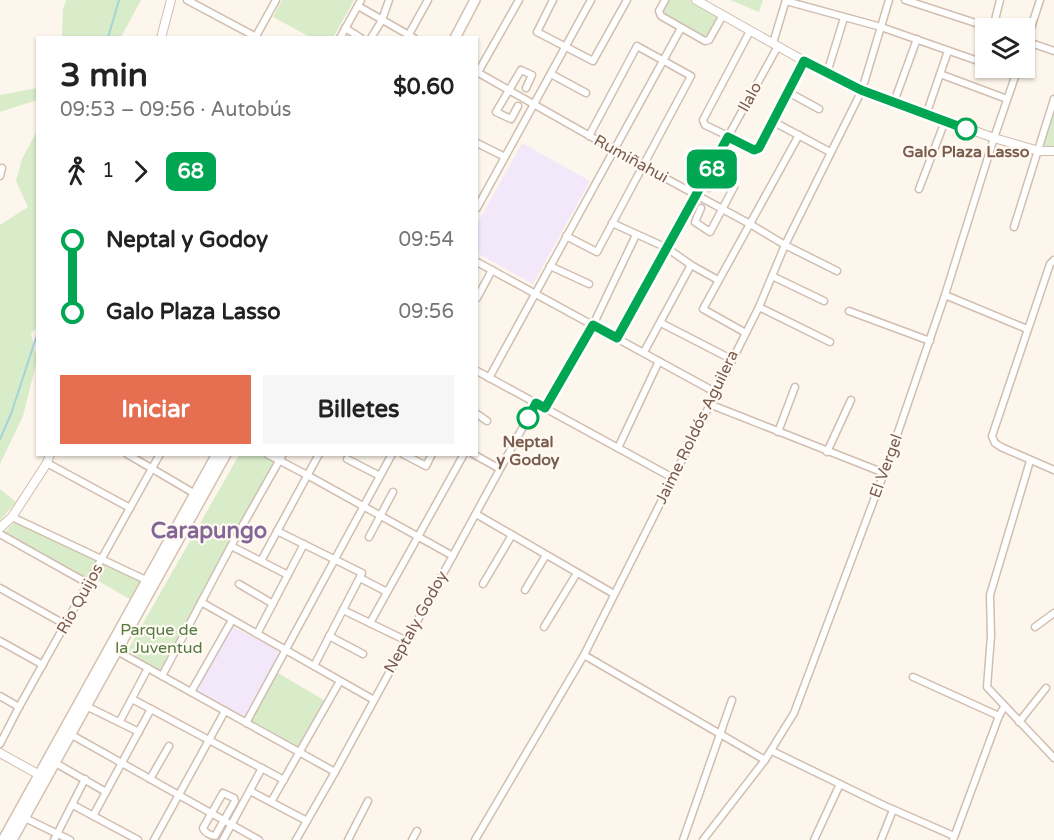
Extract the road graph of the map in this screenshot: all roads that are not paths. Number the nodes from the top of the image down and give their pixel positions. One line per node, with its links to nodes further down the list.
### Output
1 (171, 0): 29 (street)
2 (187, 0): 30 (street)
3 (276, 0): 31 (street)
4 (428, 0): 35 (street)
5 (475, 0): 36 (main road)
6 (519, 0): 46 (street)
7 (553, 0): 40 (street)
8 (591, 0): 40 (street)
9 (627, 0): 40 (street)
10 (665, 0): 27 (street)
11 (696, 0): 19 (street)
12 (889, 0): 25 (street, Jaime Roldós Aguilera)
13 (905, 0): 24 (street)
14 (1000, 0): 21 (street)
15 (1040, 0): 22 (street)
16 (786, 1): 20 (street); 38 (street, Ilalo)
17 (389, 2): 23 (street)
18 (359, 3): 23 (street); 26 (street)
19 (723, 15): 27 (street); 28 (street)
20 (844, 18): 25 (street); 47 (street)
21 (995, 18)
22 (1034, 18)
23 (382, 20): 34 (street); 35 (street)
24 (975, 23)
25 (880, 27): 37 (street); 53 (street, Jaime Roldós Aguilera)
26 (345, 28): 32 (street); 33 (street)
27 (681, 28): 43 (street)
28 (750, 31): 38 (street); 68 (street)
29 (162, 36)
30 (254, 36)
31 (257, 36)
32 (341, 36)
33 (358, 36)
34 (372, 36)
35 (410, 36)
36 (455, 36)
37 (917, 39): 41 (street); 59 (street)
38 (776, 45): 45 (street); 68 (street, Ilalo)
39 (1035, 46): 42 (street)
40 (566, 47): 49 (street)
41 (948, 51): 44 (street); 50 (street)
42 (1054, 51)
43 (664, 60): 67 (street); 71 (street); 76 (street)
44 (975, 60)
45 (804, 61): 47 (street); 55 (street)
46 (478, 71)
47 (827, 73): 53 (street)
48 (478, 74): 54 (street, Rumiñahui)
49 (551, 74): 56 (street); 60 (street)
50 (940, 74): 57 (street); 63 (street)
51 (1015, 78): 57 (street, El Vergel)
52 (526, 88): 54 (street)
53 (861, 90): 59 (street); 74 (street, Jaime Roldós Aguilera)
54 (508, 91): 60 (street, Rumiñahui); 61 (street)
55 (788, 92): 62 (street); 65 (street)
56 (586, 93)
57 (1008, 99): 69 (street, El Vergel)
58 (1054, 99): 72 (street)
59 (894, 102): 63 (street)
60 (534, 105): 67 (street, Rumiñahui); 75 (street)
61 (518, 106)
62 (819, 109)
63 (926, 115): 64 (street)
64 (945, 121): 69 (street); 80 (street)
65 (772, 122): 66 (street); 68 (street)
66 (799, 135): 74 (street); 86 (street)
67 (589, 136): 71 (street, Rumiñahui)
68 (728, 137): 81 (street, Ilalo)
69 (994, 138): 72 (street); 102 (street, El Vergel)
70 (478, 144): 75 (street)
71 (614, 150): 76 (street, Rumiñahui); 89 (street)
72 (1039, 151): 73 (street); 87 (street)
73 (1054, 151)
74 (830, 152): 90 (street, Jaime Roldós Aguilera)
75 (505, 157): 82 (street)
76 (641, 165): 81 (street, Rumiñahui); 85 (street)
77 (2, 168): 78 (street)
78 (0, 176)
79 (709, 188): 84 (street)
80 (919, 189)
81 (697, 194): 84 (street, Rumiñahui); 91 (street, Ilalo)
82 (478, 206)
83 (701, 208): 84 (street)
84 (722, 208): 86 (street, Rumiñahui)
85 (612, 224): 88 (street); 89 (street)
86 (750, 224): 90 (street, Rumiñahui); 99 (street)
87 (1014, 228)
88 (636, 235): 91 (street); 108 (street)
89 (566, 236): 95 (street)
90 (785, 245): 97 (street, Rumiñahui); 98 (street, Jaime Roldós Aguilera)
91 (667, 248): 94 (street); 111 (street, Ilalo)
92 (1054, 260): 109 (street)
93 (478, 263): 96 (street)
94 (692, 265): 99 (street); 107 (street)
95 (550, 266): 100 (street); 101 (street)
96 (492, 270): 101 (street); 103 (street)
97 (837, 271)
98 (772, 276): 104 (street); 105 (street, Jaime Roldós Aguilera)
99 (718, 280): 110 (street)
100 (589, 284)
101 (535, 294): 108 (street); 118 (street)
102 (945, 295): 109 (street); 112 (street, El Vergel)
103 (478, 296)
104 (824, 301)
105 (759, 307): 110 (street, Jaime Roldós Aguilera); 113 (street)
106 (849, 311): 112 (street)
107 (661, 322): 114 (street); 115 (street)
108 (593, 325): 111 (street); 124 (street)
109 (1027, 329): 143 (street)
110 (744, 332): 115 (street, Jaime Roldós Aguilera)
111 (617, 338): 114 (street)
112 (930, 340): 148 (street, El Vergel)
113 (830, 342)
114 (644, 352): 116 (street)
115 (731, 359): 120 (street, Jaime Roldós Aguilera)
116 (659, 361): 120 (street); 128 (street)
117 (478, 372): 118 (street)
118 (489, 378): 122 (street)
119 (795, 387): 127 (street)
120 (715, 392): 123 (street, Jaime Roldós Aguilera)
121 (851, 400): 129 (street)
122 (536, 403): 124 (street); 146 (street, Neptaly Godoy)
123 (709, 404): 127 (street); 151 (street, Jaime Roldós Aguilera)
124 (545, 408): 128 (street)
125 (478, 415): 126 (street)
126 (487, 421)
127 (778, 432): 129 (street)
128 (618, 448): 151 (street)
129 (827, 452): 148 (street)
130 (49, 456): 144 (street)
131 (130, 456): 145 (street)
132 (159, 456): 145 (street, Río Quijos)
133 (217, 456): 153 (main road)
134 (225, 456): 153 (main road)
135 (318, 456): 149 (street)
136 (391, 456): 150 (street)
137 (407, 456): 138 (street)
138 (431, 456)
139 (463, 456): 163 (street)
140 (477, 456): 146 (street)
141 (281, 458): 149 (street); 166 (street)
142 (347, 459): 150 (street)
143 (1030, 461): 147 (street); 214 (street)
144 (47, 463): 155 (street); 158 (street)
145 (152, 469): 153 (street); 155 (street, Río Quijos)
146 (500, 469): 156 (street, Neptaly Godoy)
147 (1054, 470)
148 (884, 473): 226 (street, El Vergel)
149 (307, 474): 154 (street); 160 (street)
150 (380, 476): 154 (street)
151 (673, 478): 182 (street, Jaime Roldós Aguilera)
152 (393, 492): 157 (street)
153 (198, 495): 175 (main road)
154 (364, 506): 157 (street); 170 (street)
155 (130, 508): 169 (street, Río Quijos)
156 (476, 514): 162 (street); 168 (street, Neptaly Godoy)
157 (380, 515): 163 (street); 164 (street)
158 (12, 517): 159 (street); 169 (street)
159 (0, 528)
160 (277, 531): 165 (street); 171 (street)
161 (0, 534): 176 (street)
162 (512, 535): 167 (street); 178 (street)
163 (419, 536): 168 (street); 181 (street)
164 (369, 537)
165 (304, 544): 170 (street); 173 (street)
166 (231, 546): 171 (street); 183 (street)
167 (546, 555): 172 (street); 180 (street)
168 (453, 556): 195 (street, Neptaly Godoy)
169 (102, 559): 175 (street); 176 (street, Río Quijos)
170 (335, 560): 174 (street); 196 (street)
171 (261, 561): 173 (street)
172 (577, 573): 182 (street); 190 (street)
173 (288, 575): 184 (street)
174 (361, 576): 181 (street); 185 (street)
175 (151, 582): 197 (main road); 231 (main road)
176 (89, 584): 189 (street, Río Quijos)
177 (239, 584): 184 (street)
178 (483, 584)
179 (0, 588): 189 (street)
180 (525, 590)
181 (387, 592): 188 (street)
182 (614, 594): 199 (street, Jaime Roldós Aguilera)
183 (201, 602): 187 (street); 203 (street)
184 (273, 604): 192 (street)
185 (343, 610): 188 (street); 193 (street)
186 (1054, 613): 191 (street)
187 (232, 620): 192 (street); 207 (street)
188 (370, 623): 195 (street)
189 (66, 625): 200 (street, Río Quijos)
190 (544, 627)
191 (1035, 627)
192 (257, 634): 196 (street)
193 (329, 636): 198 (street); 201 (street)
194 (0, 641): 200 (street)
195 (406, 641): 210 (street, Neptaly Godoy)
196 (285, 650): 201 (street); 220 (street)
197 (117, 651): 202 (street); 212 (main road)
198 (363, 654)
199 (584, 656): 230 (street); 267 (street, Jaime Roldós Aguilera)
200 (43, 664): 213 (street, Río Quijos)
201 (314, 666): 205 (street)
202 (148, 668): 203 (street); 209 (street)
203 (162, 676): 207 (street)
204 (913, 677): 217 (street)
205 (340, 681): 210 (street); 228 (street)
206 (1046, 688): 219 (street)
207 (191, 692): 216 (street)
208 (0, 696): 213 (street)
209 (132, 699): 215 (street); 218 (street)
210 (374, 699): 234 (street, Neptaly Godoy)
211 (732, 700): 268 (street)
212 (86, 706): 218 (street); 222 (main road)
213 (19, 707): 224 (street, Río Quijos)
214 (1004, 707): 217 (street); 219 (street)
215 (151, 709): 221 (street); 223 (street)
216 (225, 711): 220 (street); 223 (street)
217 (999, 716): 255 (street)
218 (120, 721): 221 (street)
219 (1019, 722): 229 (street)
220 (246, 723): 228 (street)
221 (139, 732): 232 (street)
222 (70, 734): 231 (main road); 232 (street)
223 (209, 740): 233 (street); 242 (street)
224 (0, 744)
225 (169, 746): 237 (street)
226 (772, 751): 230 (street, El Vergel); 239 (street)
227 (0, 753): 235 (street)
228 (300, 753): 234 (street); 238 (street)
229 (1054, 758)
230 (765, 760): 269 (street, El Vergel)
231 (52, 761): 235 (main road); 236 (street)
232 (122, 763): 237 (street); 241 (street)
233 (262, 768): 238 (street); 240 (street)
234 (335, 772): 251 (street, Neptaly Godoy)
235 (43, 777): 249 (main road); 256 (main road)
236 (85, 779): 241 (street); 245 (street)
237 (150, 779): 242 (street)
238 (284, 780): 244 (street)
239 (840, 784): 246 (street); 270 (street)
240 (250, 791): 244 (street); 252 (street)
241 (106, 792): 248 (street)
242 (178, 795): 247 (street); 261 (street)
243 (368, 801): 265 (street)
244 (271, 802): 251 (street)
245 (73, 805): 248 (street); 254 (street)
246 (893, 810): 255 (street); 271 (street)
247 (211, 813): 250 (street); 250 (street); 250 (street)
248 (93, 816): 260 (street)
249 (24, 818): 254 (street); 257 (main road)
250 (224, 821): 252 (street)
251 (307, 821): 264 (street, Neptaly Godoy)
252 (232, 825): 262 (street); 263 (street)
253 (417, 831): 266 (street)
254 (57, 833): 258 (street); 259 (street)
255 (953, 838)
256 (3, 840)
257 (12, 840)
258 (54, 840)
259 (70, 840)
260 (138, 840)
261 (154, 840)
262 (223, 840)
263 (259, 840)
264 (296, 840)
265 (348, 840)
266 (412, 840)
267 (475, 840)
268 (682, 840)
269 (703, 840)
270 (814, 840)
271 (881, 840)

